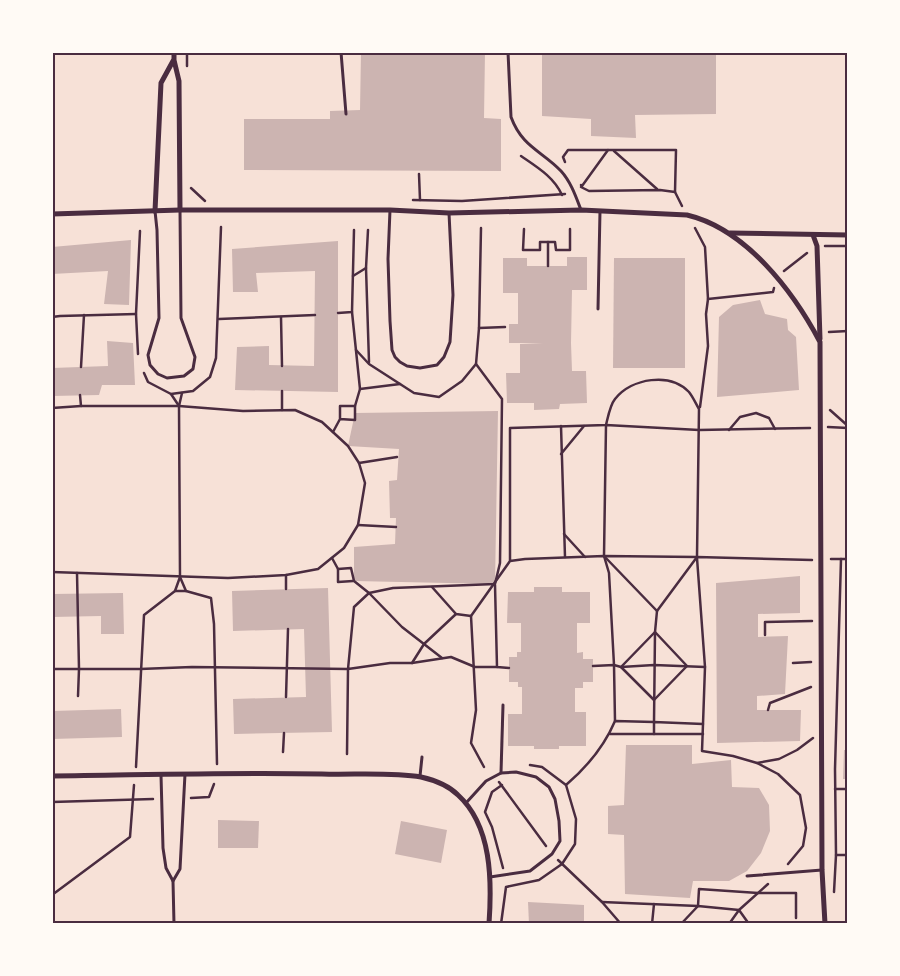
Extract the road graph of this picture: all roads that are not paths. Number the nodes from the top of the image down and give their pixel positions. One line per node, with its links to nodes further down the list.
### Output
1 (174, 52): 4 (street)
2 (341, 52): 5 (lane)
3 (508, 52): 8 (lane)
4 (174, 60): 6 (street); 9 (street)
5 (346, 114)
6 (180, 210): 7 (street); 9 (street); 9 (lane)
7 (390, 210): 11 (street); 11 (lane)
8 (581, 210): 10 (street); 11 (street)
9 (155, 211): 12 (street)
10 (600, 211): 13 (street); 16 (lane)
11 (449, 213)
12 (52, 214)
13 (729, 233): 14 (street); 17 (street)
14 (813, 235): 15 (street); 17 (street)
15 (848, 235)
16 (598, 309)
17 (820, 342): 26 (street)
18 (503, 706): 20 (lane)
19 (422, 757): 24 (lane)
20 (501, 773): 25 (lane); 28 (lane)
21 (161, 774): 22 (street); 23 (street); 29 (lane)
22 (185, 774): 24 (street); 29 (lane)
23 (52, 776)
24 (420, 777): 25 (street)
25 (466, 803): 28 (street)
26 (822, 870): 27 (lane); 32 (street)
27 (747, 876)
28 (490, 877): 31 (street)
29 (173, 881): 30 (lane)
30 (174, 924)
31 (489, 924)
32 (825, 924)

